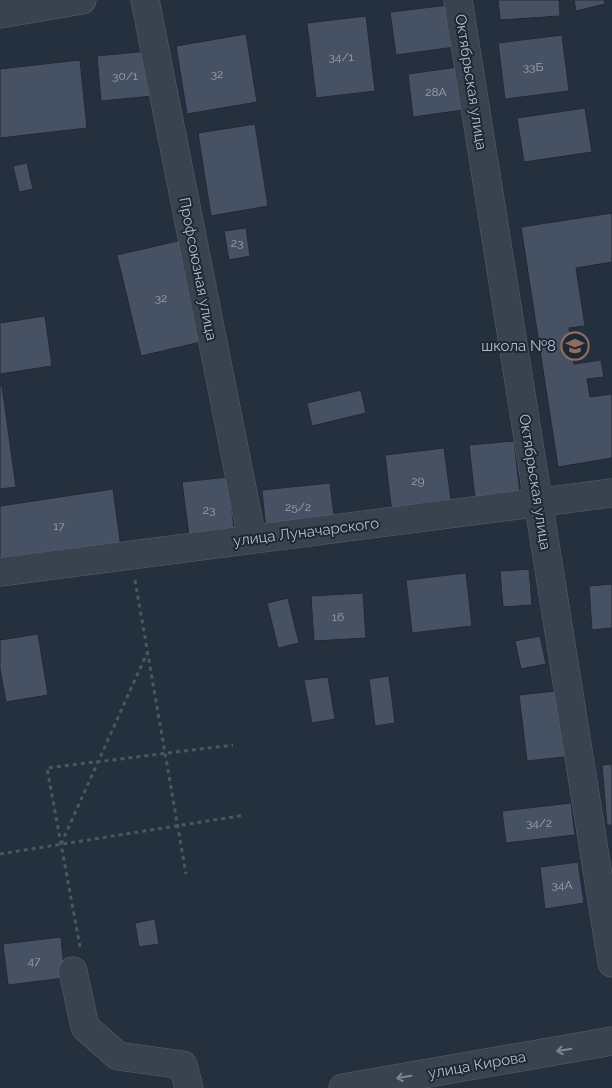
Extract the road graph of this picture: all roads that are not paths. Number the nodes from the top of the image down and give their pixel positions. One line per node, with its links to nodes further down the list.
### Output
1 (82, 0): 4 (street)
2 (145, 0): 7 (street, Профсоюзная улица)
3 (458, 0): 6 (street, Октябрьская улица)
4 (0, 14)
5 (612, 493): 6 (street, улица Луначарского)
6 (538, 503): 7 (street, улица Луначарского); 10 (street, Октябрьская улица)
7 (252, 538): 8 (street, улица Луначарского)
8 (0, 572)
9 (77, 960): 12 (street)
10 (612, 963)
11 (612, 1041): 13 (street, улица Кирова, one-way to 13)
12 (189, 1088)
13 (343, 1088)

